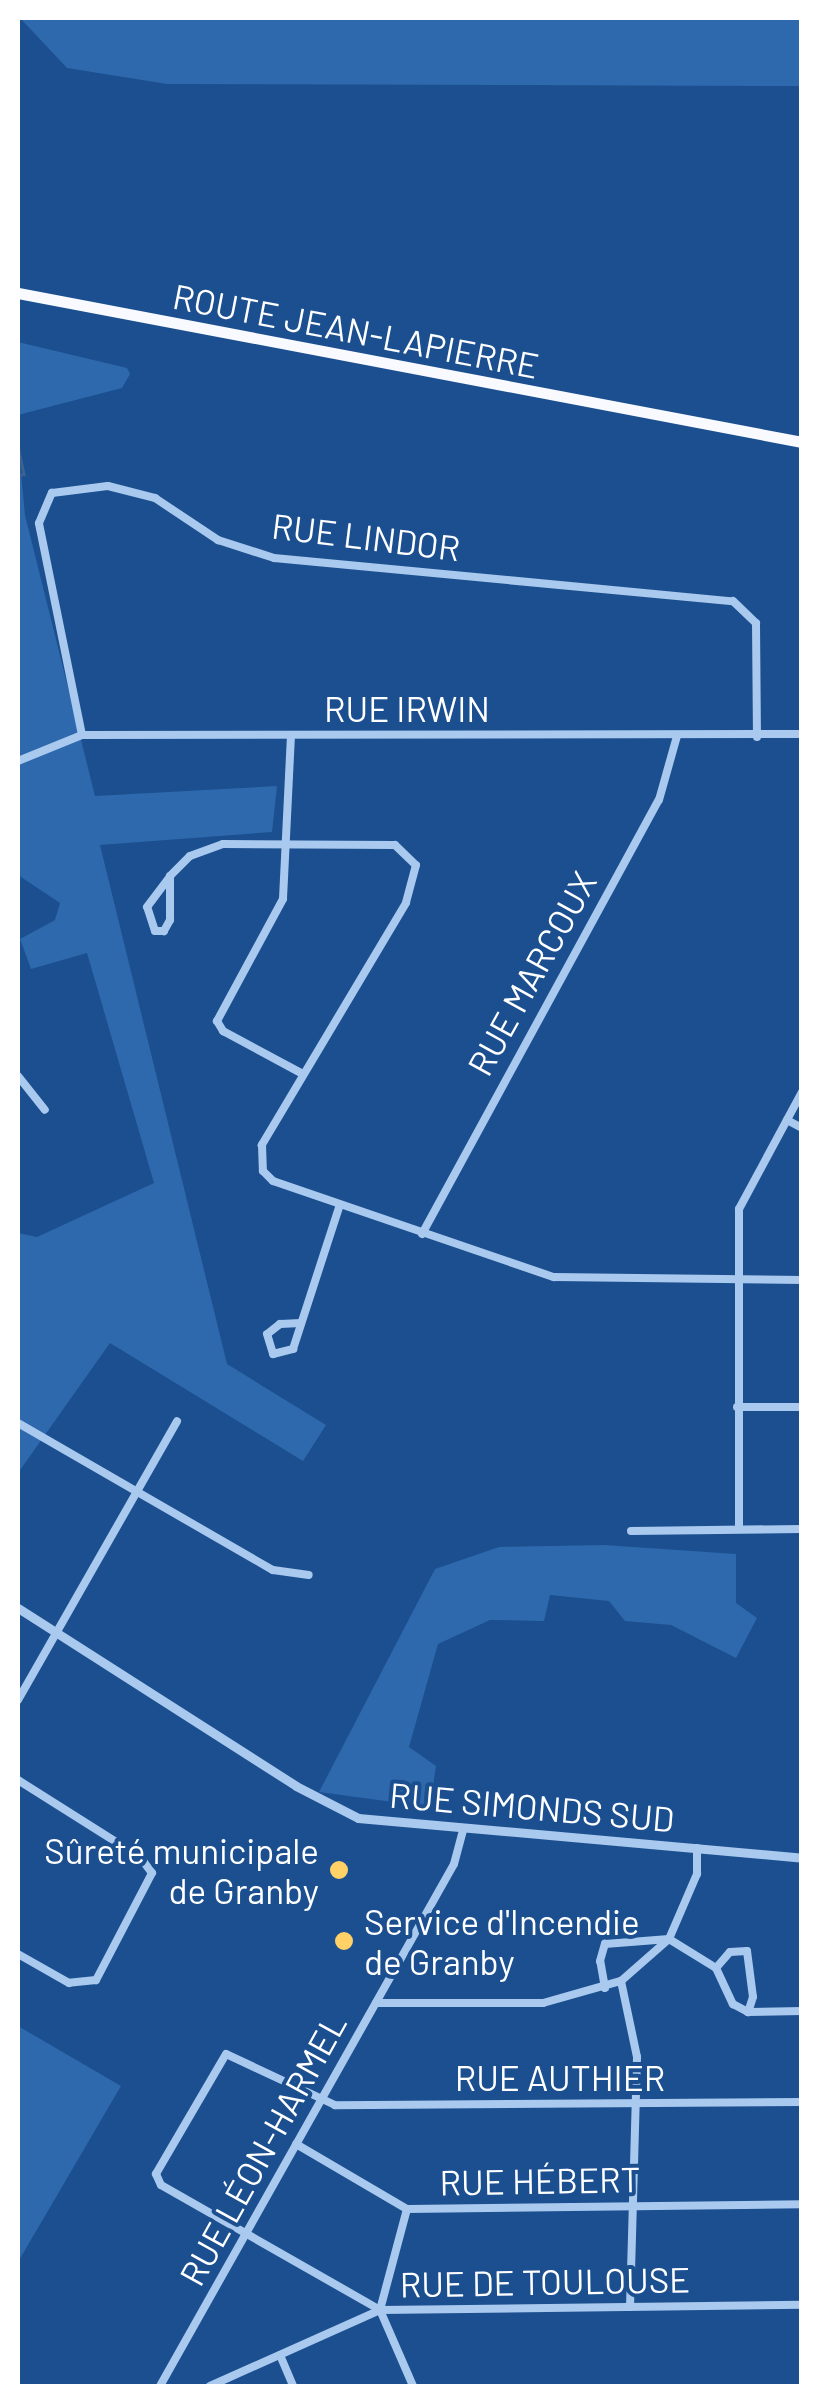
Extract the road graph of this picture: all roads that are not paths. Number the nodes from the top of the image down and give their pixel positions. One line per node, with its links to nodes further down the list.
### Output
1 (18, 294): 2 (highway, ROUTE JEAN-LAPIERRE)
2 (802, 446)
3 (802, 734): 7 (street, RUE IRWIN)
4 (82, 735): 5 (street, RUE IRWIN); 7 (street, RUE LINDOR); 8 (street, RUE IRWIN)
5 (291, 735): 6 (street, RUE IRWIN); 9 (street)
6 (677, 736): 7 (street, RUE IRWIN); 18 (street, RUE MARCOUX)
7 (757, 737)
8 (18, 761)
9 (288, 840): 10 (street); 11 (street); 11 (street)
10 (170, 876): 10 (street)
11 (303, 1074): 17 (street)
12 (18, 1076): 14 (street)
13 (802, 1092): 15 (street)
14 (45, 1110)
15 (787, 1120): 16 (street); 20 (street)
16 (802, 1128)
17 (340, 1204): 18 (street); 21 (street)
18 (422, 1234): 20 (street)
19 (802, 1280): 20 (street)
20 (735, 1281): 22 (street)
21 (301, 1323): 21 (street)
22 (736, 1407): 23 (street); 27 (street)
23 (802, 1407)
24 (176, 1422): 26 (street)
25 (18, 1423): 26 (street)
26 (136, 1492): 30 (street); 32 (street)
27 (739, 1529): 28 (street); 29 (street)
28 (802, 1529)
29 (631, 1530)
30 (309, 1575)
31 (18, 1608): 32 (street, RUE SIMONDS SUD)
32 (55, 1632): 33 (street); 35 (street, RUE SIMONDS SUD)
33 (18, 1700)
34 (18, 1780): 39 (street)
35 (463, 1830): 36 (street, RUE SIMONDS SUD); 43 (street, RUE LÉON-HARMEL)
36 (697, 1848): 37 (street, RUE SIMONDS SUD); 38 (street)
37 (802, 1858)
38 (670, 1938): 40 (street); 41 (street); 42 (street)
39 (18, 1954)
40 (716, 1968): 45 (street); 45 (street)
41 (621, 1981): 42 (street); 48 (street)
42 (605, 1988): 43 (street)
43 (376, 2003): 46 (street, RUE LÉON-HARMEL)
44 (802, 2011): 45 (street)
45 (748, 2012)
46 (320, 2101): 48 (street, RUE AUTHIER); 49 (street, RUE LÉON-HARMEL); 53 (street, RUE DE TOULOUSE)
47 (802, 2102): 48 (street, RUE AUTHIER)
48 (636, 2104): 51 (street)
49 (296, 2144): 52 (street, RUE HÉBERT); 53 (street, RUE LÉON-HARMEL)
50 (802, 2204): 51 (street, RUE HÉBERT)
51 (634, 2207): 52 (street, RUE HÉBERT); 55 (street)
52 (406, 2209): 56 (street)
53 (246, 2233): 56 (street, RUE DE TOULOUSE); 58 (street, RUE LÉON-HARMEL)
54 (802, 2305): 55 (street, RUE DE TOULOUSE)
55 (630, 2307): 56 (street, RUE DE TOULOUSE)
56 (380, 2310): 57 (street); 61 (street)
57 (280, 2355): 59 (street); 60 (street)
58 (160, 2386)
59 (210, 2386)
60 (293, 2386)
61 (413, 2386)

